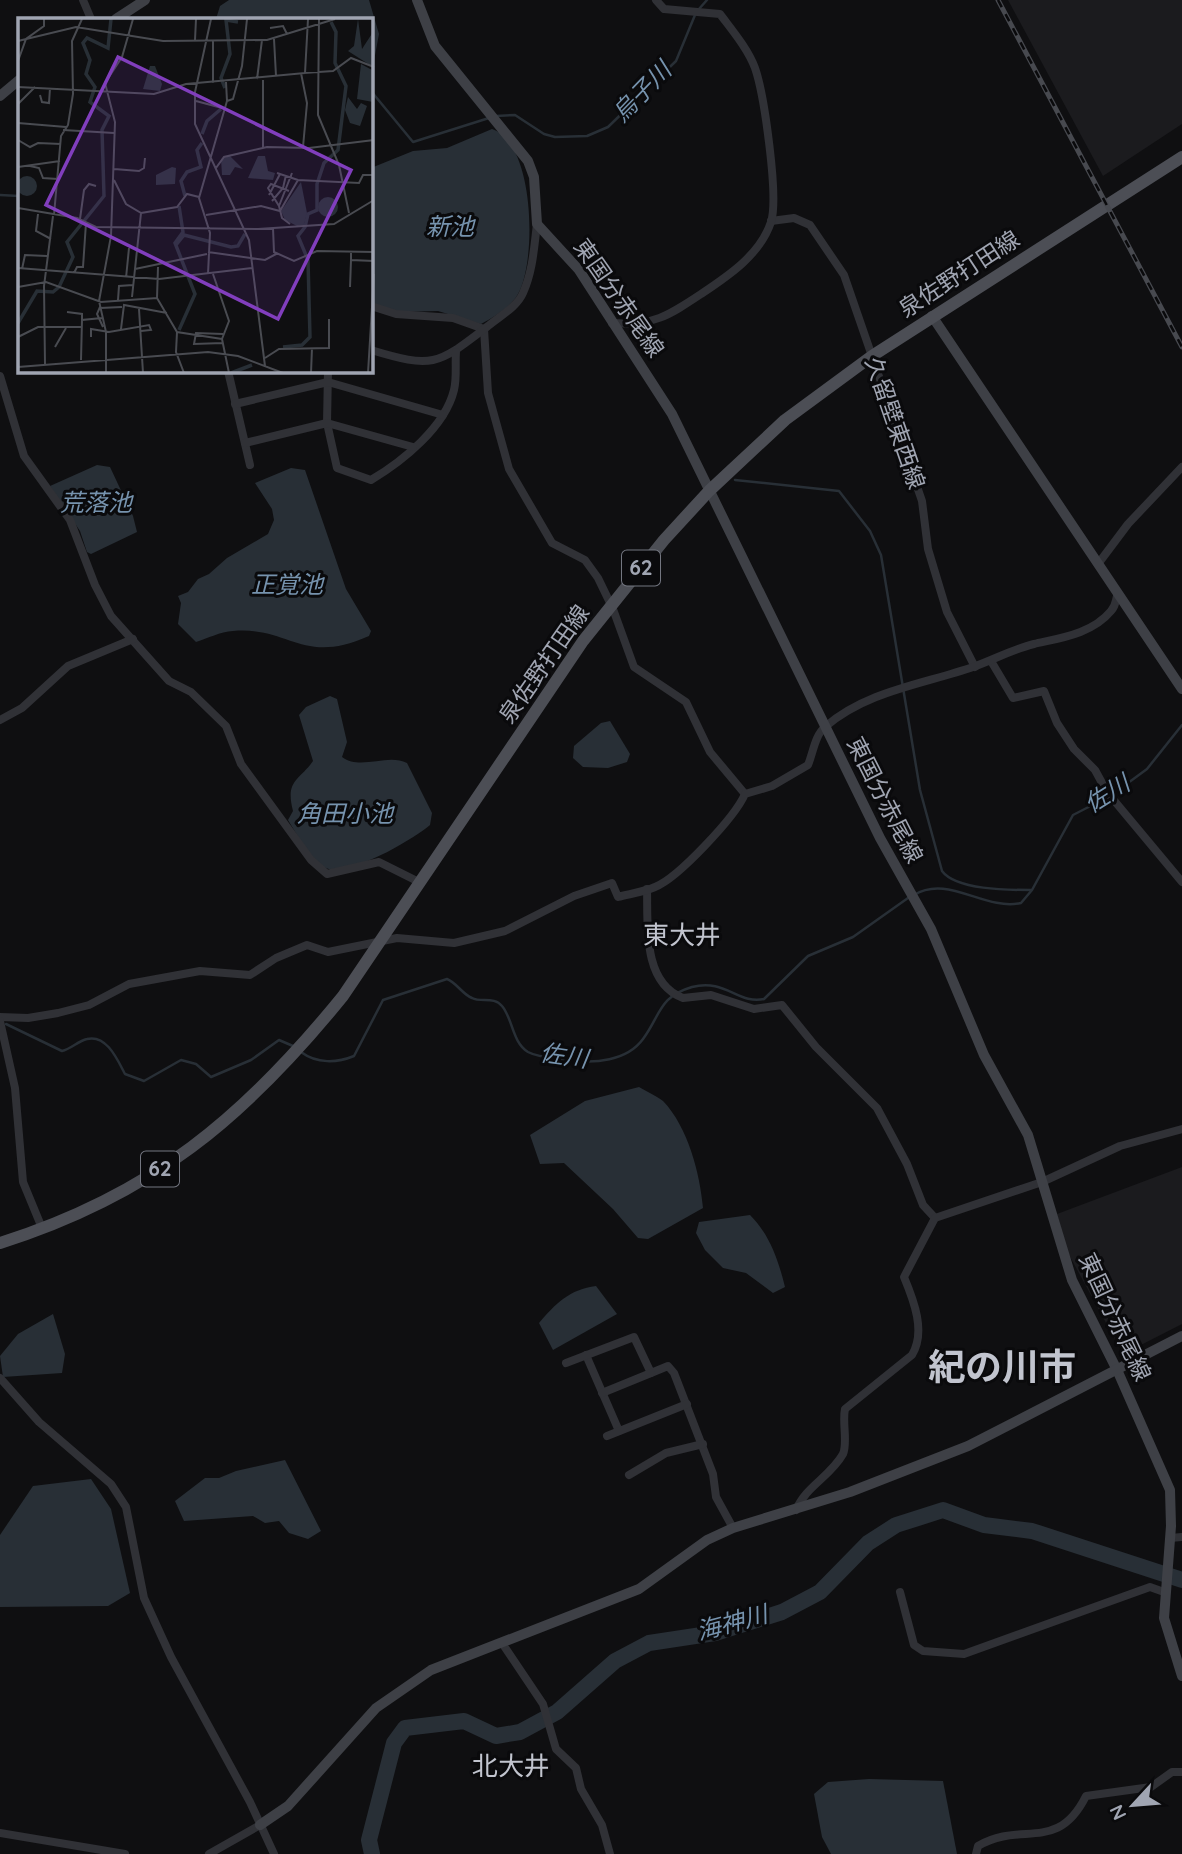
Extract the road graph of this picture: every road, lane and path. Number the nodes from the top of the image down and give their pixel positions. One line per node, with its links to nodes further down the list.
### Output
1 (83, 0): 5 (street)
2 (145, 0): 6 (street)
3 (416, 0): 11 (street)
4 (656, 0): 10 (street)
5 (91, 18)
6 (118, 18)
7 (18, 81): 8 (street)
8 (0, 96)
9 (1182, 157): 13 (main road, 泉佐野打田線 / 62)
10 (771, 221): 14 (street); 18 (street, 久留壁東西線)
11 (537, 224): 14 (street, 東国分赤尾線); 15 (street)
12 (373, 307): 15 (street)
13 (932, 316): 18 (main road, 泉佐野打田線 / 62); 32 (street)
14 (612, 323): 31 (street, 東国分赤尾線)
15 (484, 329): 17 (street); 34 (street)
16 (373, 351): 17 (street)
17 (456, 352): 25 (street)
18 (872, 356): 31 (main road, 泉佐野打田線 / 62); 37 (street, 久留壁東西線)
19 (228, 373): 24 (street)
20 (328, 373): 22 (street)
21 (0, 376): 23 (street)
22 (328, 382): 24 (street); 25 (street); 26 (street)
23 (2, 384): 35 (street)
24 (235, 404): 27 (street)
25 (443, 415): 28 (street)
26 (327, 423): 27 (street); 28 (street); 28 (street)
27 (245, 443): 29 (street)
28 (413, 447)
29 (250, 466)
30 (1182, 467): 32 (street)
31 (709, 491): 34 (main road, 泉佐野打田線 / 62); 40 (street, 東国分赤尾線)
32 (1098, 564): 33 (street)
33 (1118, 593): 36 (street); 38 (street)
34 (611, 604): 41 (street); 43 (main road, 泉佐野打田線 / 62)
35 (132, 639): 39 (street); 43 (street)
36 (990, 661): 37 (street); 42 (street)
37 (975, 667): 40 (street)
38 (1182, 690)
39 (0, 720)
40 (824, 727): 41 (street); 48 (street, 東国分赤尾線)
41 (745, 794): 44 (street)
42 (1182, 882)
43 (421, 883): 45 (main road, 泉佐野打田線 / 62)
44 (647, 889): 45 (street); 49 (street)
45 (379, 942): 46 (street); 50 (main road, 泉佐野打田線 / 62)
46 (1, 1022): 50 (street)
47 (1182, 1129): 48 (street)
48 (1042, 1182): 49 (street); 55 (street, 東国分赤尾線)
49 (935, 1218): 64 (street)
50 (42, 1228): 51 (main road, 泉佐野打田線 / 62)
51 (0, 1243)
52 (1182, 1336): 55 (street)
53 (586, 1355): 54 (street); 56 (street); 58 (street)
54 (566, 1363)
55 (1118, 1372): 64 (street); 67 (street, 東国分赤尾線)
56 (650, 1373): 58 (street); 59 (street)
57 (0, 1378): 73 (street)
58 (602, 1393): 60 (street)
59 (687, 1404): 60 (street); 62 (street)
60 (619, 1432): 61 (street)
61 (607, 1436)
62 (703, 1444): 63 (street); 65 (street)
63 (629, 1475)
64 (796, 1510): 65 (street)
65 (733, 1528): 70 (street)
66 (1182, 1537): 67 (street)
67 (1170, 1538): 69 (street, 東国分赤尾線)
68 (900, 1592): 69 (street)
69 (1164, 1592): 71 (street, 東国分赤尾線)
70 (502, 1643): 73 (street); 78 (street)
71 (1182, 1676)
72 (1182, 1772): 79 (street)
73 (260, 1825): 76 (street); 77 (street)
74 (0, 1833): 75 (street)
75 (125, 1854)
76 (209, 1854)
77 (274, 1854)
78 (610, 1854)
79 (976, 1854)

